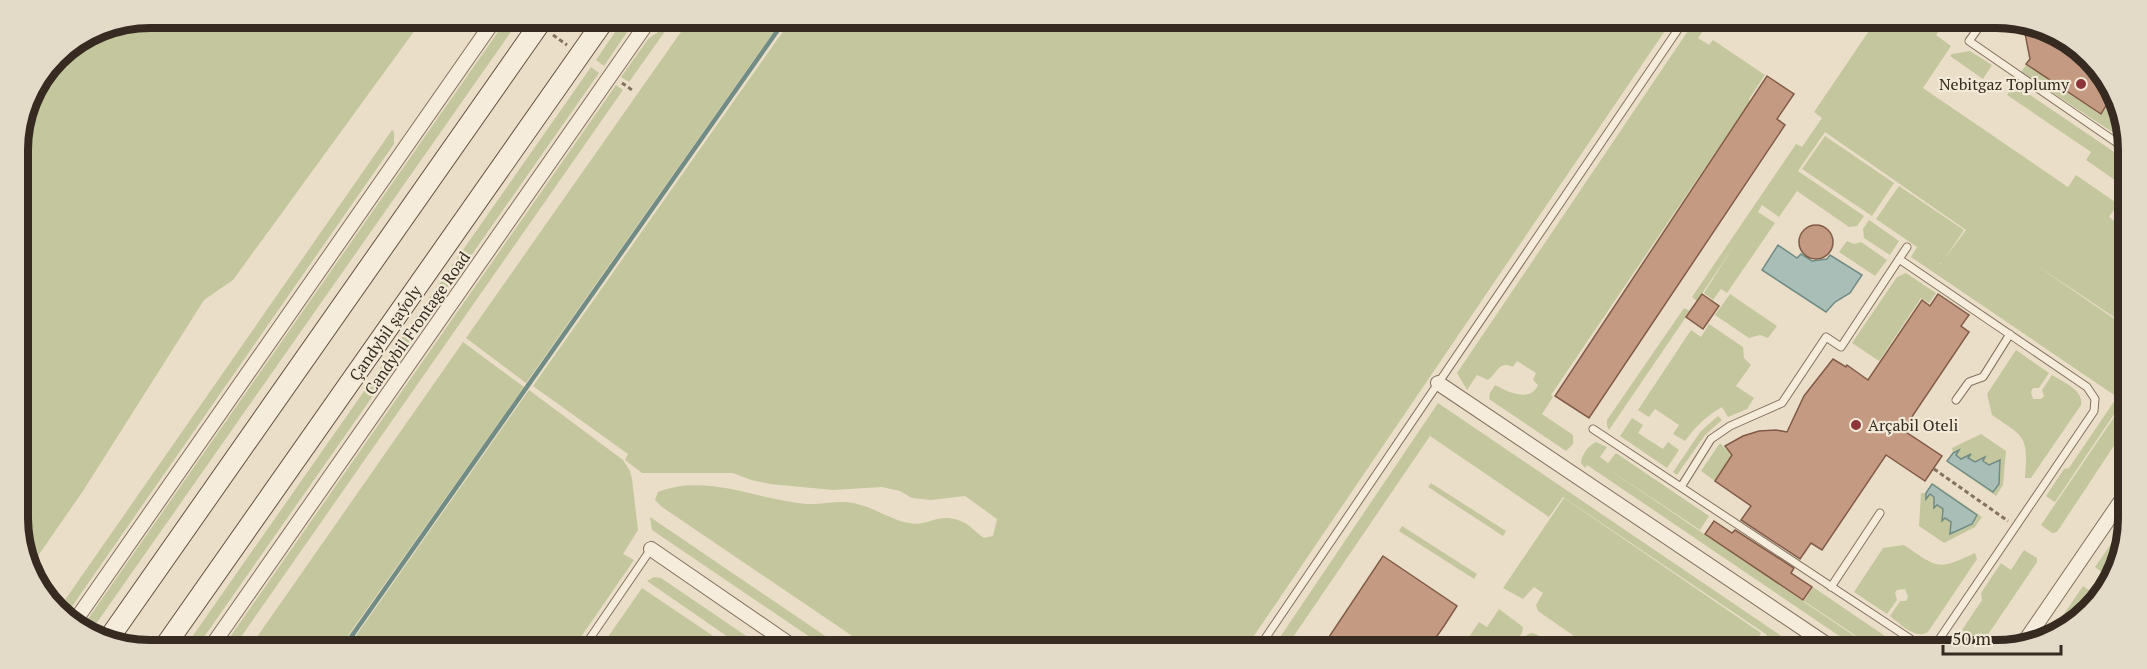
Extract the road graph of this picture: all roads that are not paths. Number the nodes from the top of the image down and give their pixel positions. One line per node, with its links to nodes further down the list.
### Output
1 (489, 28): 19 (street)
2 (537, 28): 20 (main road)
3 (599, 28): 22 (main road, Çandybil şaýoly)
4 (644, 28): 23 (street, Candybil Frontage Road)
5 (1679, 28): 11 (lane)
6 (1978, 28): 7 (lane)
7 (2118, 143)
8 (1907, 247): 9 (lane)
9 (1899, 259): 10 (lane); 14 (lane)
10 (2010, 334): 12 (lane); 29 (lane)
11 (1438, 383): 26 (lane); 27 (street)
12 (1956, 400)
13 (1593, 429): 14 (lane)
14 (1681, 487): 18 (lane)
15 (2118, 505): 21 (street)
16 (1880, 513): 18 (lane)
17 (651, 549): 24 (lane); 25 (street)
18 (1831, 587): 28 (lane)
19 (78, 616)
20 (112, 634)
21 (2029, 636)
22 (169, 640)
23 (216, 640)
24 (589, 640)
25 (783, 640)
26 (1264, 640)
27 (1820, 640)
28 (1912, 640)
29 (1939, 640)

